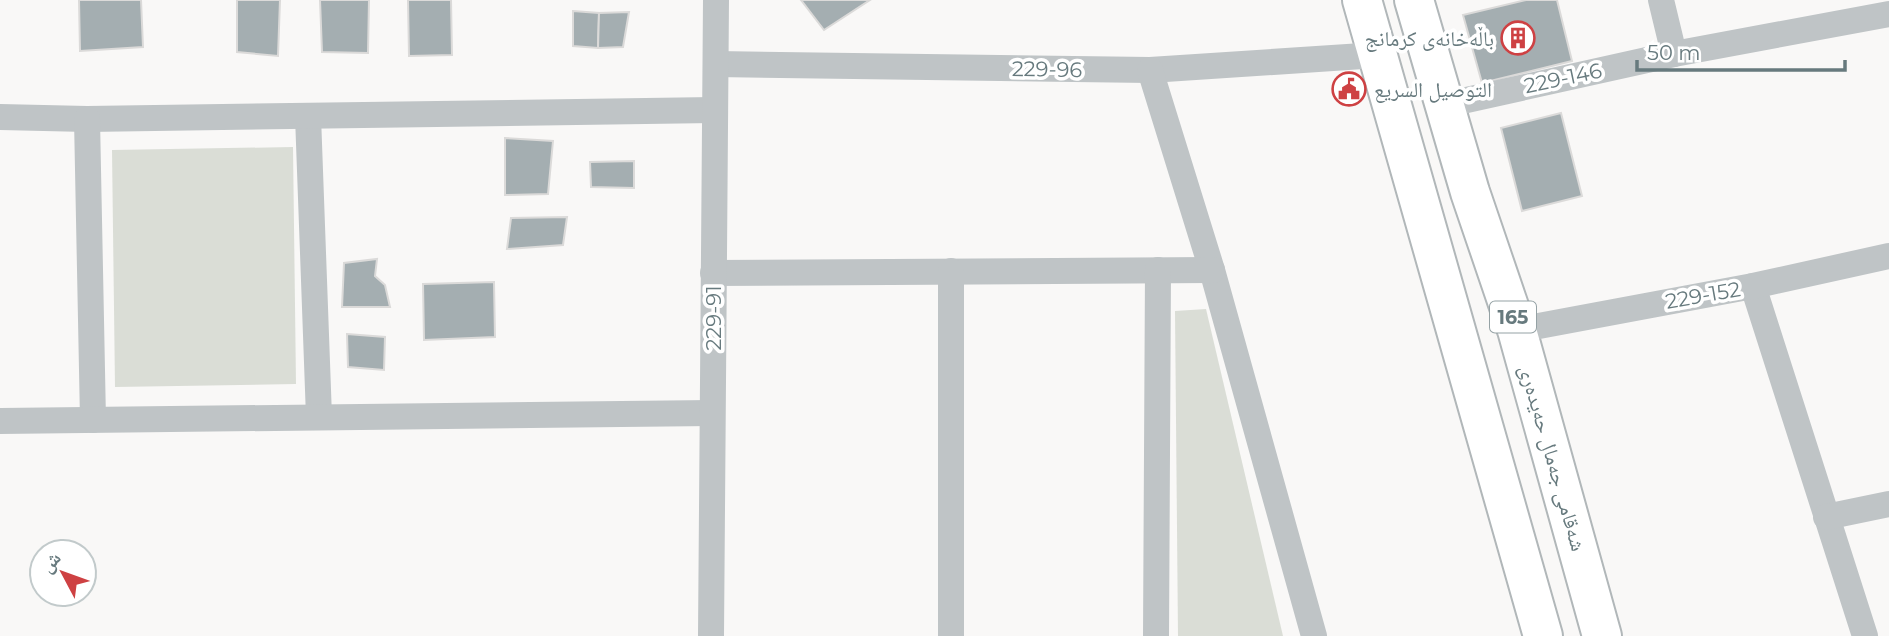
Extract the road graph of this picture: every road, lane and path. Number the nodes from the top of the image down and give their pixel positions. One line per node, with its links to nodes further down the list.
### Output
1 (716, 0): 8 (street, 229-91)
2 (1362, 0): 7 (main road)
3 (1414, 0): 10 (main road, شەقامی جەمال حەیدەری / 165)
4 (1661, 0): 6 (street)
5 (1889, 14): 6 (street, 229-146)
6 (1674, 54): 10 (street, 229-146)
7 (1378, 55): 9 (street, 229-96); 16 (main road)
8 (716, 64): 9 (street, 229-96); 11 (street, 229-91)
9 (1150, 70): 19 (street)
10 (1444, 105): 15 (main road, شەقامی جەمال حەیدەری / 165)
11 (714, 110): 12 (street); 21 (street, 229-91)
12 (308, 116): 14 (street); 25 (street)
13 (0, 117): 14 (street)
14 (87, 119): 26 (street)
15 (1470, 192): 16 (main road); 23 (main road, شەقامی جەمال حەیدەری / 165)
16 (1420, 205): 34 (main road)
17 (1889, 256): 22 (street, 229-152)
18 (1157, 270): 19 (street); 20 (street); 32 (street)
19 (1212, 270): 33 (street)
20 (951, 271): 21 (street); 31 (street)
21 (713, 273): 24 (street, 229-91)
22 (1753, 286): 23 (street, 229-152); 29 (street)
23 (1517, 330): 35 (main road, شەقامی جەمال حەیدەری / 165)
24 (712, 413): 25 (street); 30 (street, 229-91)
25 (319, 417): 26 (street)
26 (93, 420): 27 (street)
27 (0, 421)
28 (1889, 504): 29 (street)
29 (1826, 517): 36 (street)
30 (711, 636)
31 (951, 636)
32 (1156, 636)
33 (1314, 636)
34 (1542, 636)
35 (1602, 636)
36 (1865, 636)

